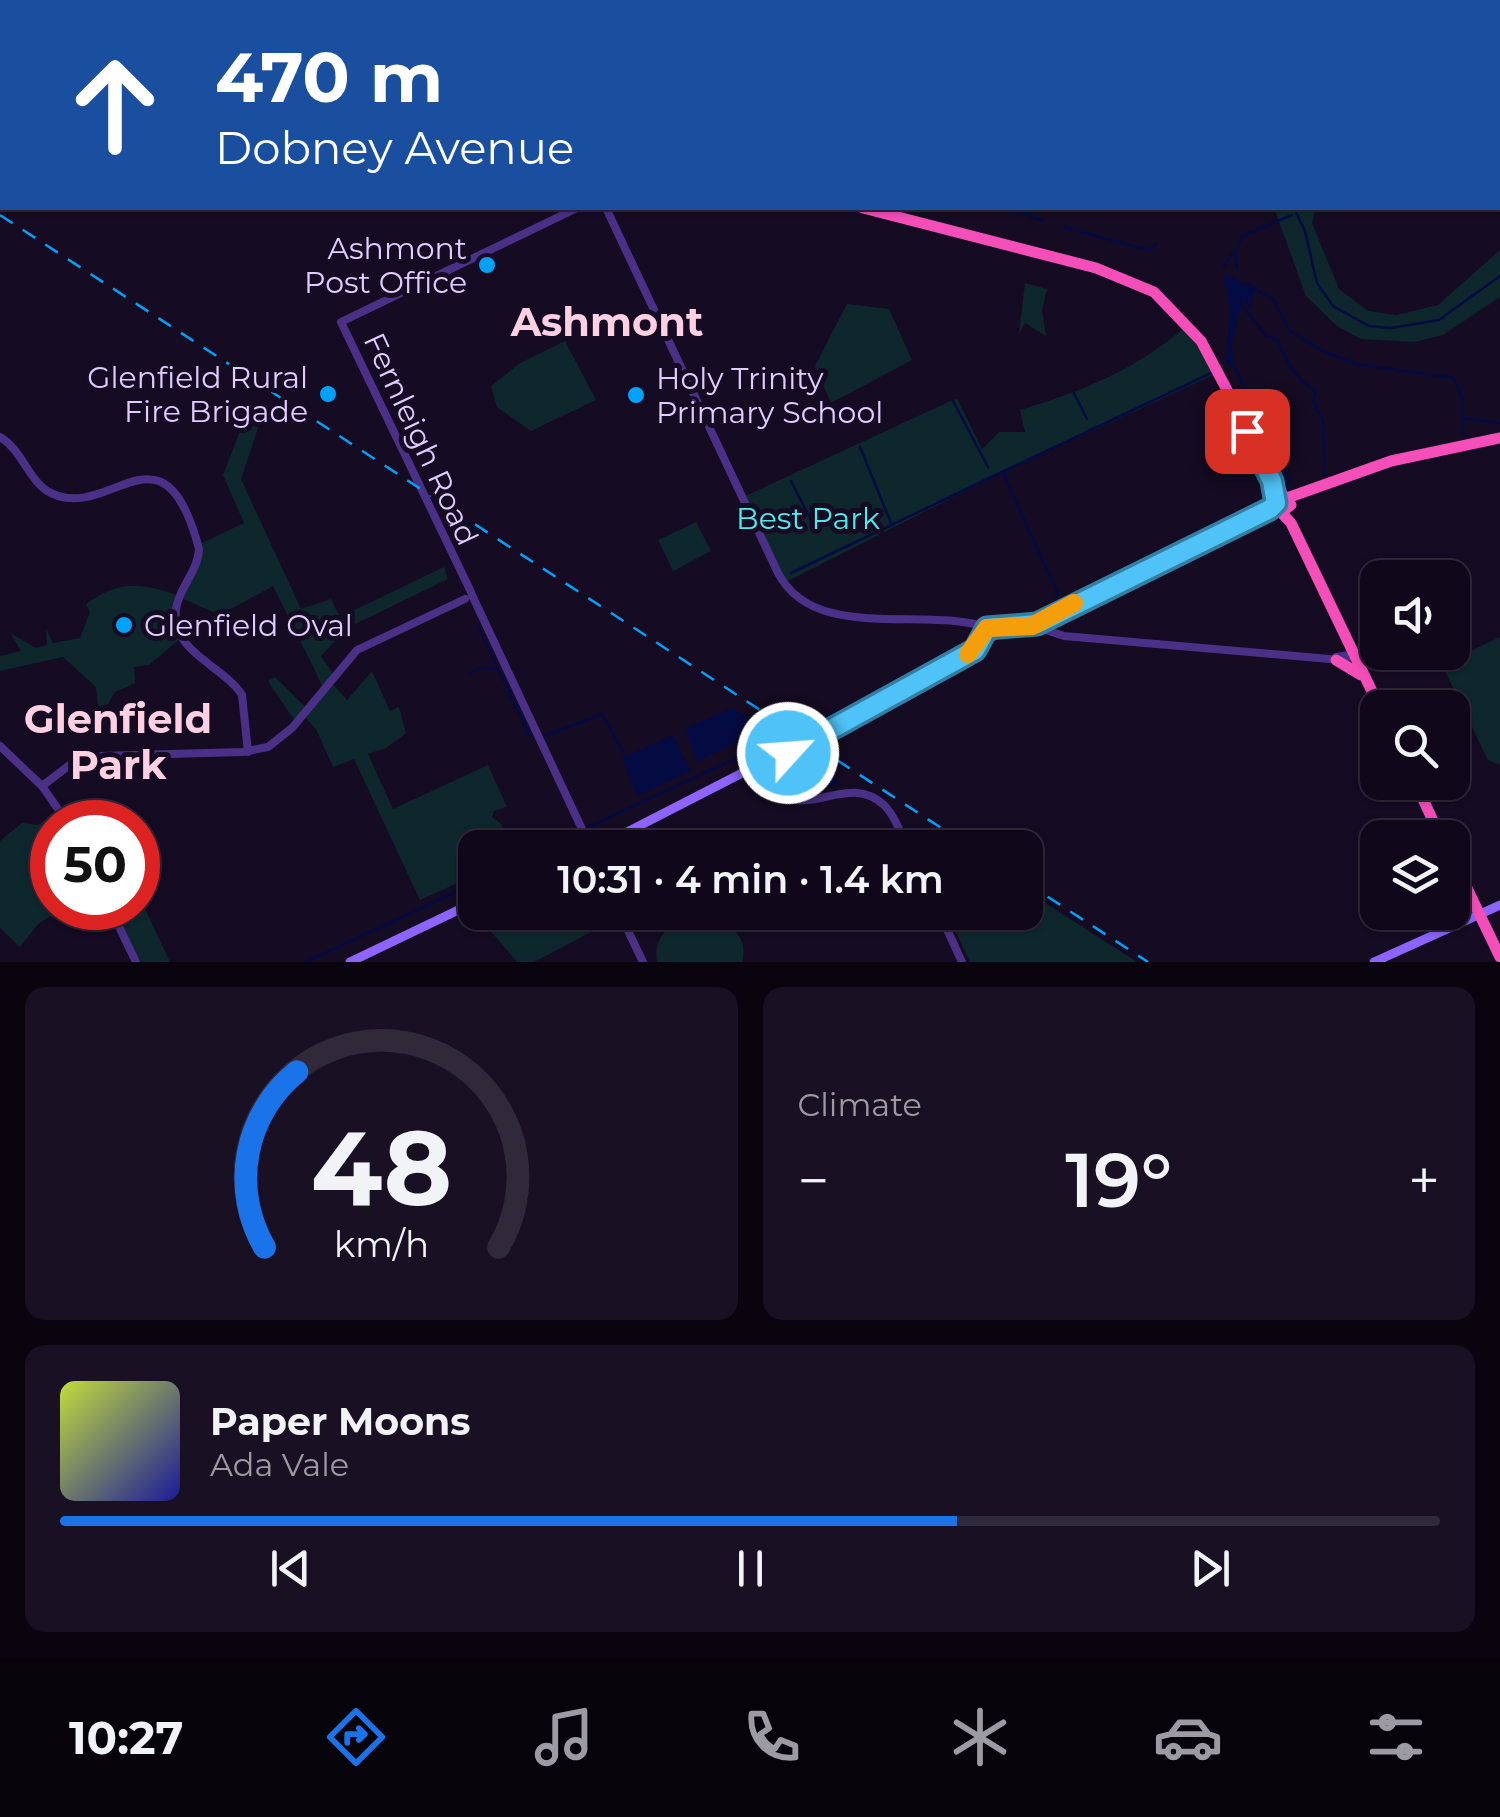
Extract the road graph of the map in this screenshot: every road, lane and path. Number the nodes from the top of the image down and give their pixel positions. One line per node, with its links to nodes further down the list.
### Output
1 (573, 210): 7 (street, Fernleigh Road)
2 (607, 210): 9 (street)
3 (871, 210): 6 (highway)
4 (0, 437): 17 (street)
5 (1500, 440): 6 (highway)
6 (1283, 504): 8 (main road); 10 (highway); 11 (highway)
7 (465, 596): 17 (street); 21 (street, Fernleigh Road)
8 (1044, 624): 9 (main road); 12 (street)
9 (989, 633): 18 (main road)
10 (1345, 639): 11 (highway); 12 (highway)
11 (1354, 655): 12 (street); 13 (highway); 14 (highway)
12 (1334, 658): 13 (highway)
13 (1364, 678): 15 (highway)
14 (1371, 690)
15 (1371, 690)
16 (0, 746): 19 (street)
17 (248, 752): 19 (street)
18 (755, 770): 22 (main road); 23 (street)
19 (42, 786): 20 (street)
20 (52, 800)
21 (580, 830)
22 (624, 830)
23 (898, 830)
24 (1470, 897): 28 (highway)
25 (1470, 900): 28 (highway)
26 (1500, 906): 28 (main road)
27 (458, 910): 34 (main road)
28 (1478, 915): 32 (highway); 37 (main road); 38 (main road)
29 (121, 930): 33 (street)
30 (628, 930): 35 (street)
31 (947, 930): 36 (street)
32 (1498, 960)
33 (136, 962)
34 (350, 962)
35 (643, 962)
36 (962, 962)
37 (1374, 962)
38 (1382, 962)

